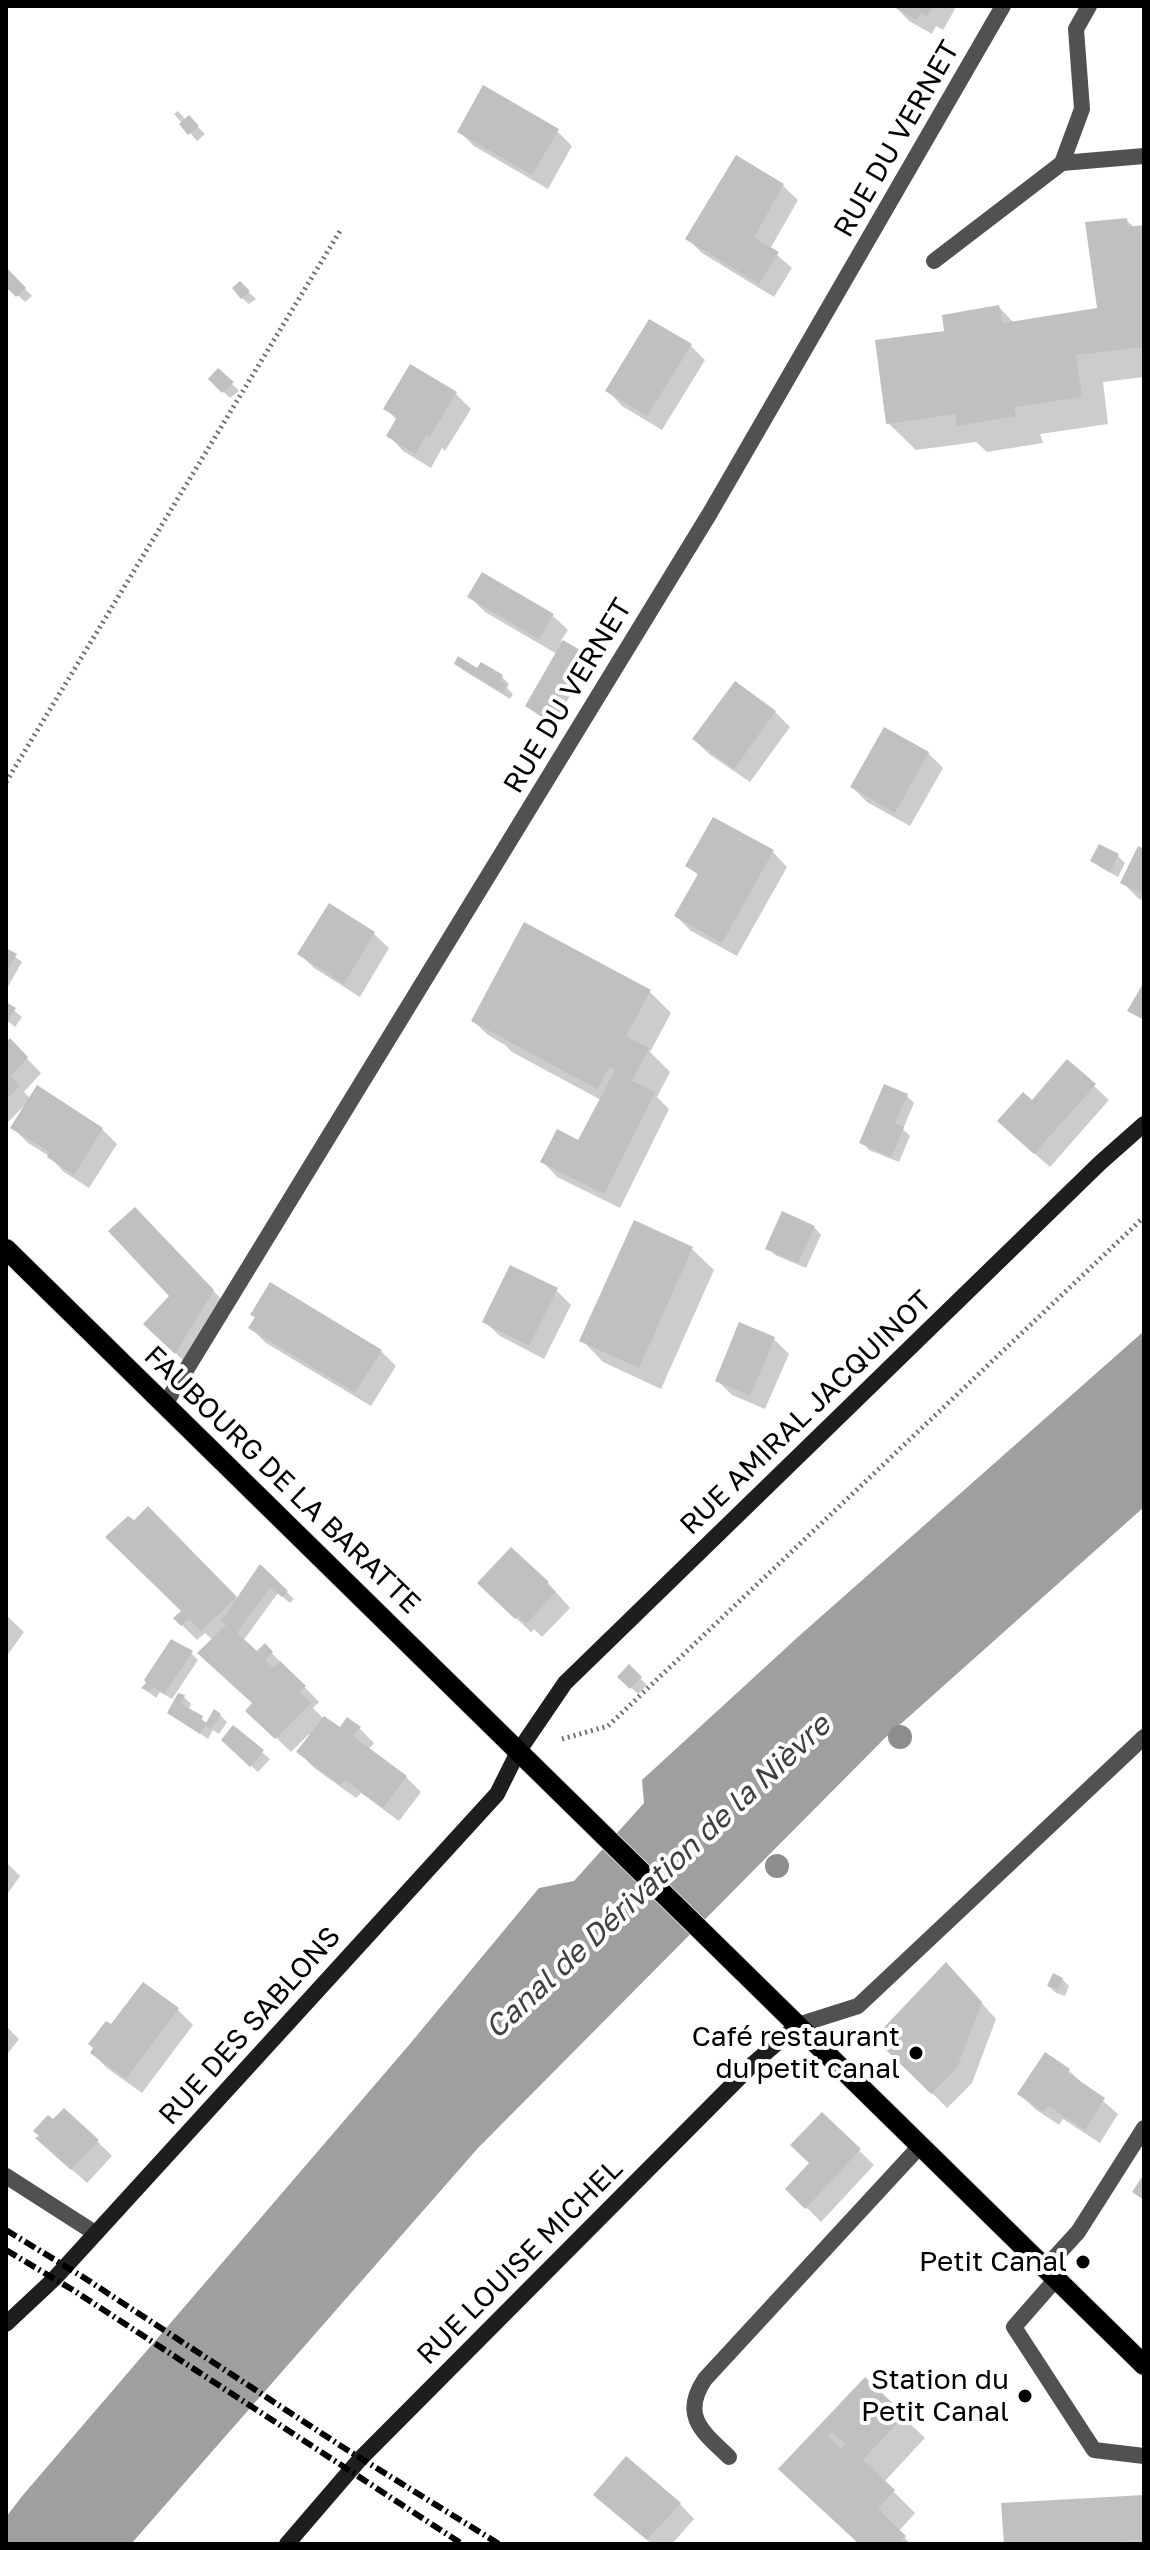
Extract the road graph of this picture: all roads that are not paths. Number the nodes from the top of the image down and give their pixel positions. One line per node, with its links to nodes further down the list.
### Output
1 (1003, 6): 8 (street, RUE DU VERNET)
2 (1089, 6): 4 (street)
3 (1144, 156): 4 (street)
4 (1062, 163): 5 (street)
5 (934, 261)
6 (1144, 1124): 10 (street, RUE AMIRAL JACQUINOT)
7 (6, 1249): 8 (main road, FAUBOURG DE LA BARATTE)
8 (164, 1406): 10 (main road, FAUBOURG DE LA BARATTE)
9 (1144, 1737): 11 (street)
10 (518, 1752): 11 (main road, FAUBOURG DE LA BARATTE); 15 (street, RUE DES SABLONS)
11 (798, 2025): 13 (main road, FAUBOURG DE LA BARATTE); 21 (street, RUE LOUISE MICHEL)
12 (1144, 2128): 16 (street)
13 (921, 2145): 16 (main road, FAUBOURG DE LA BARATTE); 20 (street)
14 (6, 2176): 15 (street)
15 (95, 2233): 17 (street, RUE DES SABLONS)
16 (1050, 2273): 18 (main road, FAUBOURG DE LA BARATTE); 19 (street)
17 (6, 2324)
18 (1144, 2365)
19 (1144, 2456)
20 (729, 2457)
21 (287, 2544)

